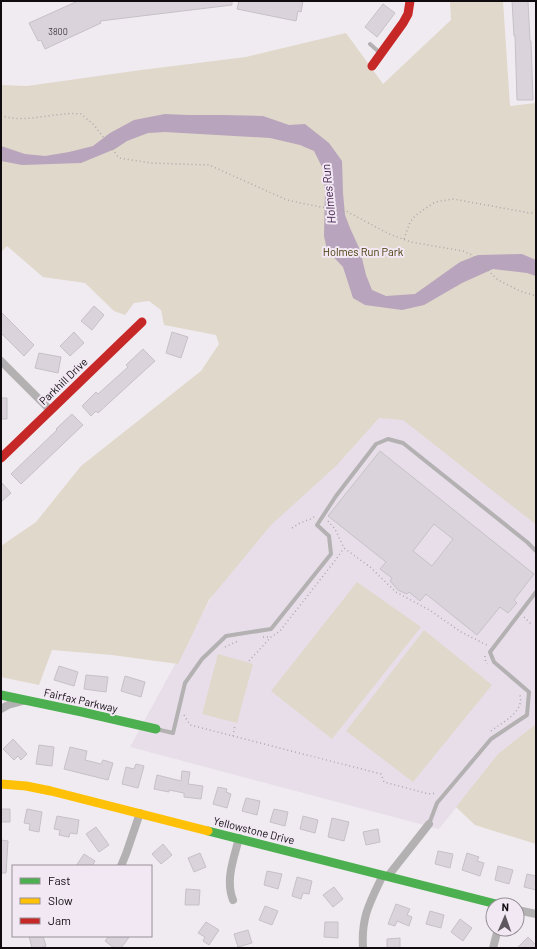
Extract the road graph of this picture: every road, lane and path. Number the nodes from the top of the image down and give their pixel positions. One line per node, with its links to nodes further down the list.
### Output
1 (410, 1): 3 (street)
2 (370, 44): 3 (lane)
3 (381, 54): 4 (street)
4 (372, 66)
5 (1, 115): 7 (path)
6 (536, 213): 7 (path)
7 (404, 239): 8 (path)
8 (536, 296)
9 (142, 322): 11 (street, Parkhill Drive)
10 (1, 361): 11 (street)
11 (50, 410): 12 (street, Parkhill Drive)
12 (1, 458)
13 (318, 513): 15 (path)
14 (327, 519): 16 (path)
15 (292, 528)
16 (344, 548): 22 (path); 24 (path)
17 (536, 551): 35 (lane)
18 (536, 592): 41 (lane)
19 (522, 616): 20 (path)
20 (531, 624)
21 (257, 637): 22 (path)
22 (271, 637): 27 (path)
23 (239, 641): 25 (path)
24 (489, 646)
25 (222, 648)
26 (485, 652): 28 (path)
27 (249, 661)
28 (488, 665)
29 (519, 692): 36 (path)
30 (1, 695): 31 (street, Fairfax Parkway)
31 (34, 702): 32 (street); 35 (street, Fairfax Parkway)
32 (1, 709)
33 (183, 713): 37 (path)
34 (236, 725): 37 (path)
35 (156, 729)
36 (489, 732)
37 (233, 736): 39 (path)
38 (1, 784): 40 (street, Yellowstone Drive)
39 (442, 791)
40 (140, 813): 42 (street, Yellowstone Drive); 43 (street)
41 (429, 824): 44 (street)
42 (239, 838): 44 (street, Yellowstone Drive); 45 (street)
43 (121, 865)
44 (386, 876): 46 (street, Yellowstone Drive); 50 (street)
45 (233, 900)
46 (485, 901)
47 (525, 912): 48 (street)
48 (536, 914)
49 (496, 937): 51 (street)
50 (363, 948)
51 (493, 948)

